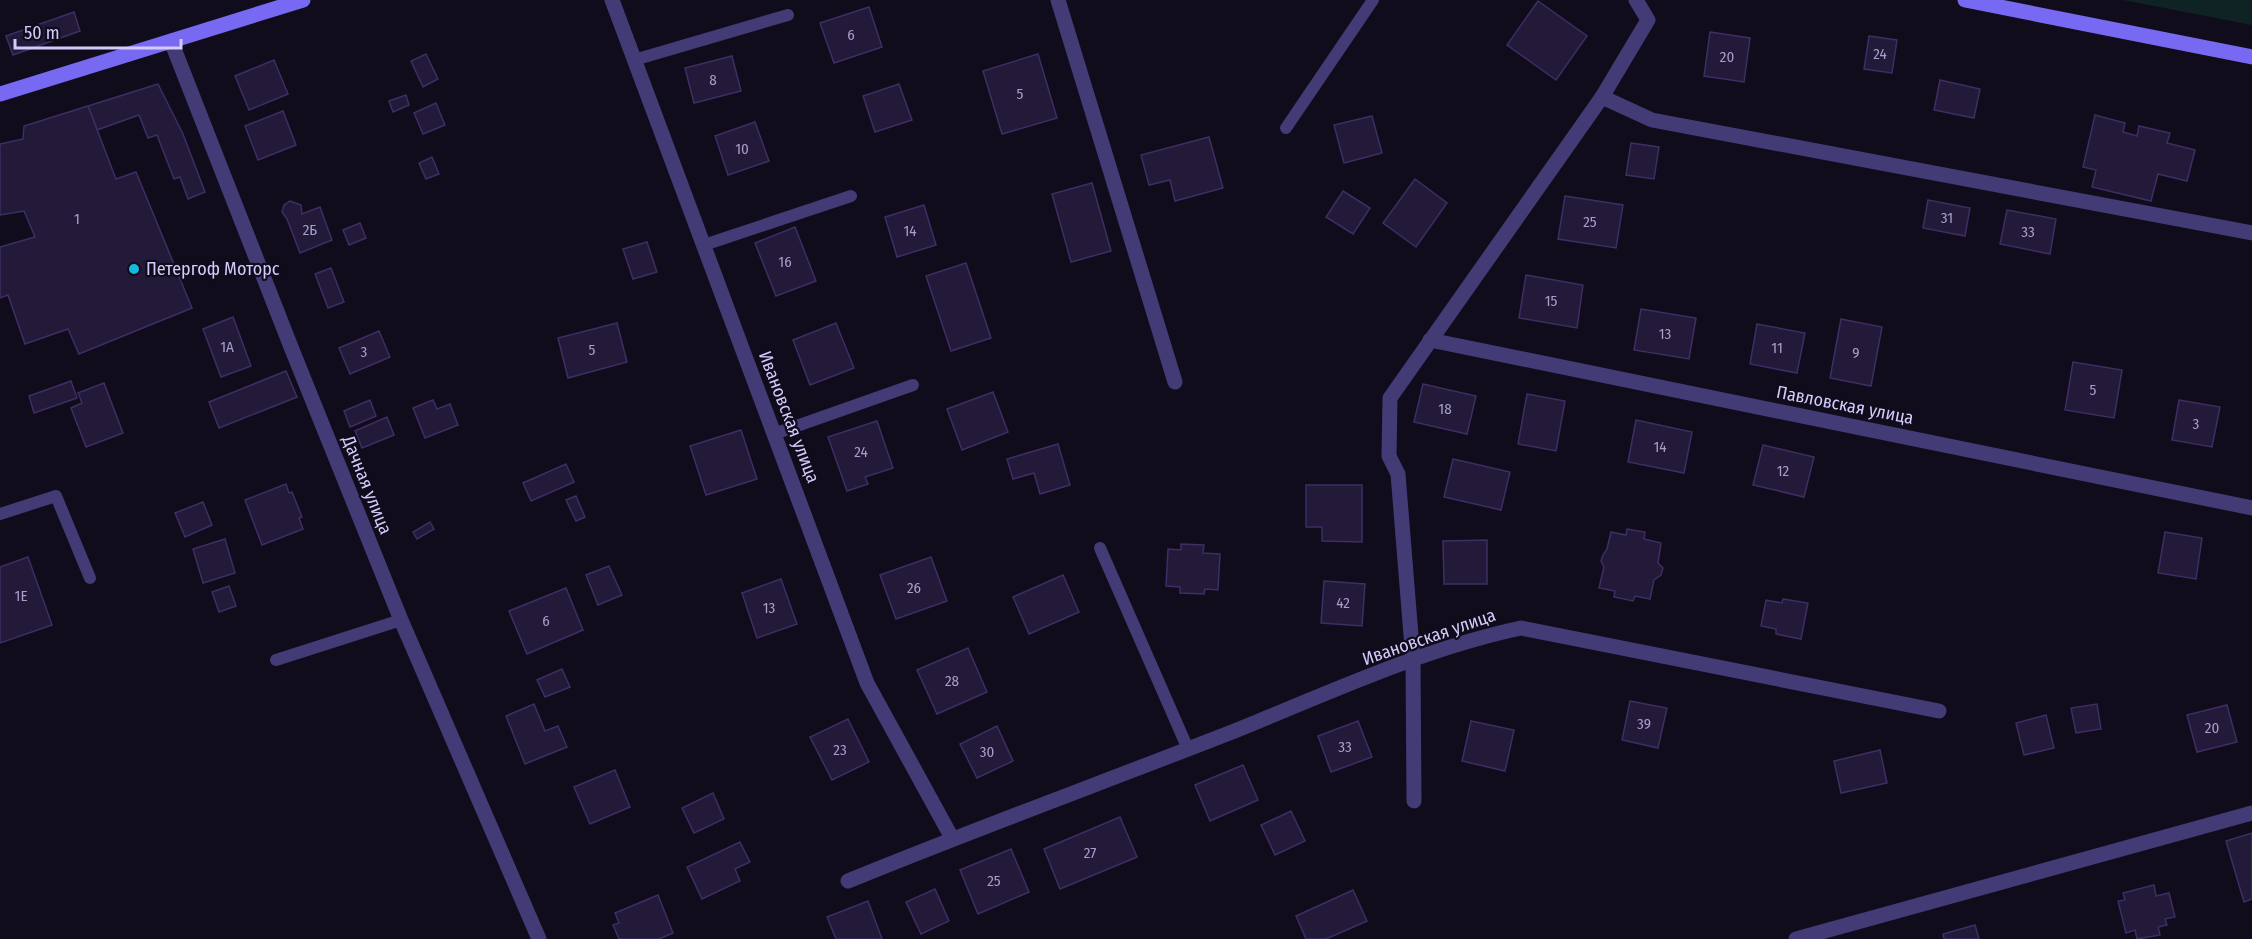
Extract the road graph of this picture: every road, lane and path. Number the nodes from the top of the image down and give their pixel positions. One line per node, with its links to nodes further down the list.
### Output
1 (303, 0): 8 (street)
2 (612, 0): 10 (street, Ивановская улица)
3 (1059, 0): 18 (street)
4 (1373, 0): 13 (lane)
5 (1636, 0): 12 (street)
6 (1965, 0): 9 (street)
7 (788, 15): 10 (lane)
8 (171, 41): 11 (street); 25 (street, Дачная улица)
9 (2252, 57)
10 (634, 60): 16 (street, Ивановская улица)
11 (0, 94)
12 (1602, 97): 15 (street); 17 (street)
13 (1286, 128)
14 (851, 196): 16 (lane)
15 (2252, 233)
16 (704, 245): 20 (street, Ивановская улица)
17 (1430, 340): 21 (street, Павловская улица); 27 (street)
18 (1175, 382)
19 (913, 385): 20 (lane)
20 (774, 434): 32 (street, Ивановская улица)
21 (2252, 508)
22 (0, 514): 24 (lane)
23 (1100, 548): 29 (lane)
24 (90, 578)
25 (401, 620): 26 (lane); 34 (street, Дачная улица)
26 (276, 660)
27 (1413, 660): 28 (street, Ивановская улица); 29 (street, Ивановская улица); 30 (street)
28 (1939, 711)
29 (1188, 749): 32 (street, Ивановская улица)
30 (1414, 801)
31 (2252, 813): 35 (street)
32 (952, 838): 33 (street, Ивановская улица)
33 (848, 881)
34 (539, 939)
35 (1796, 939)

